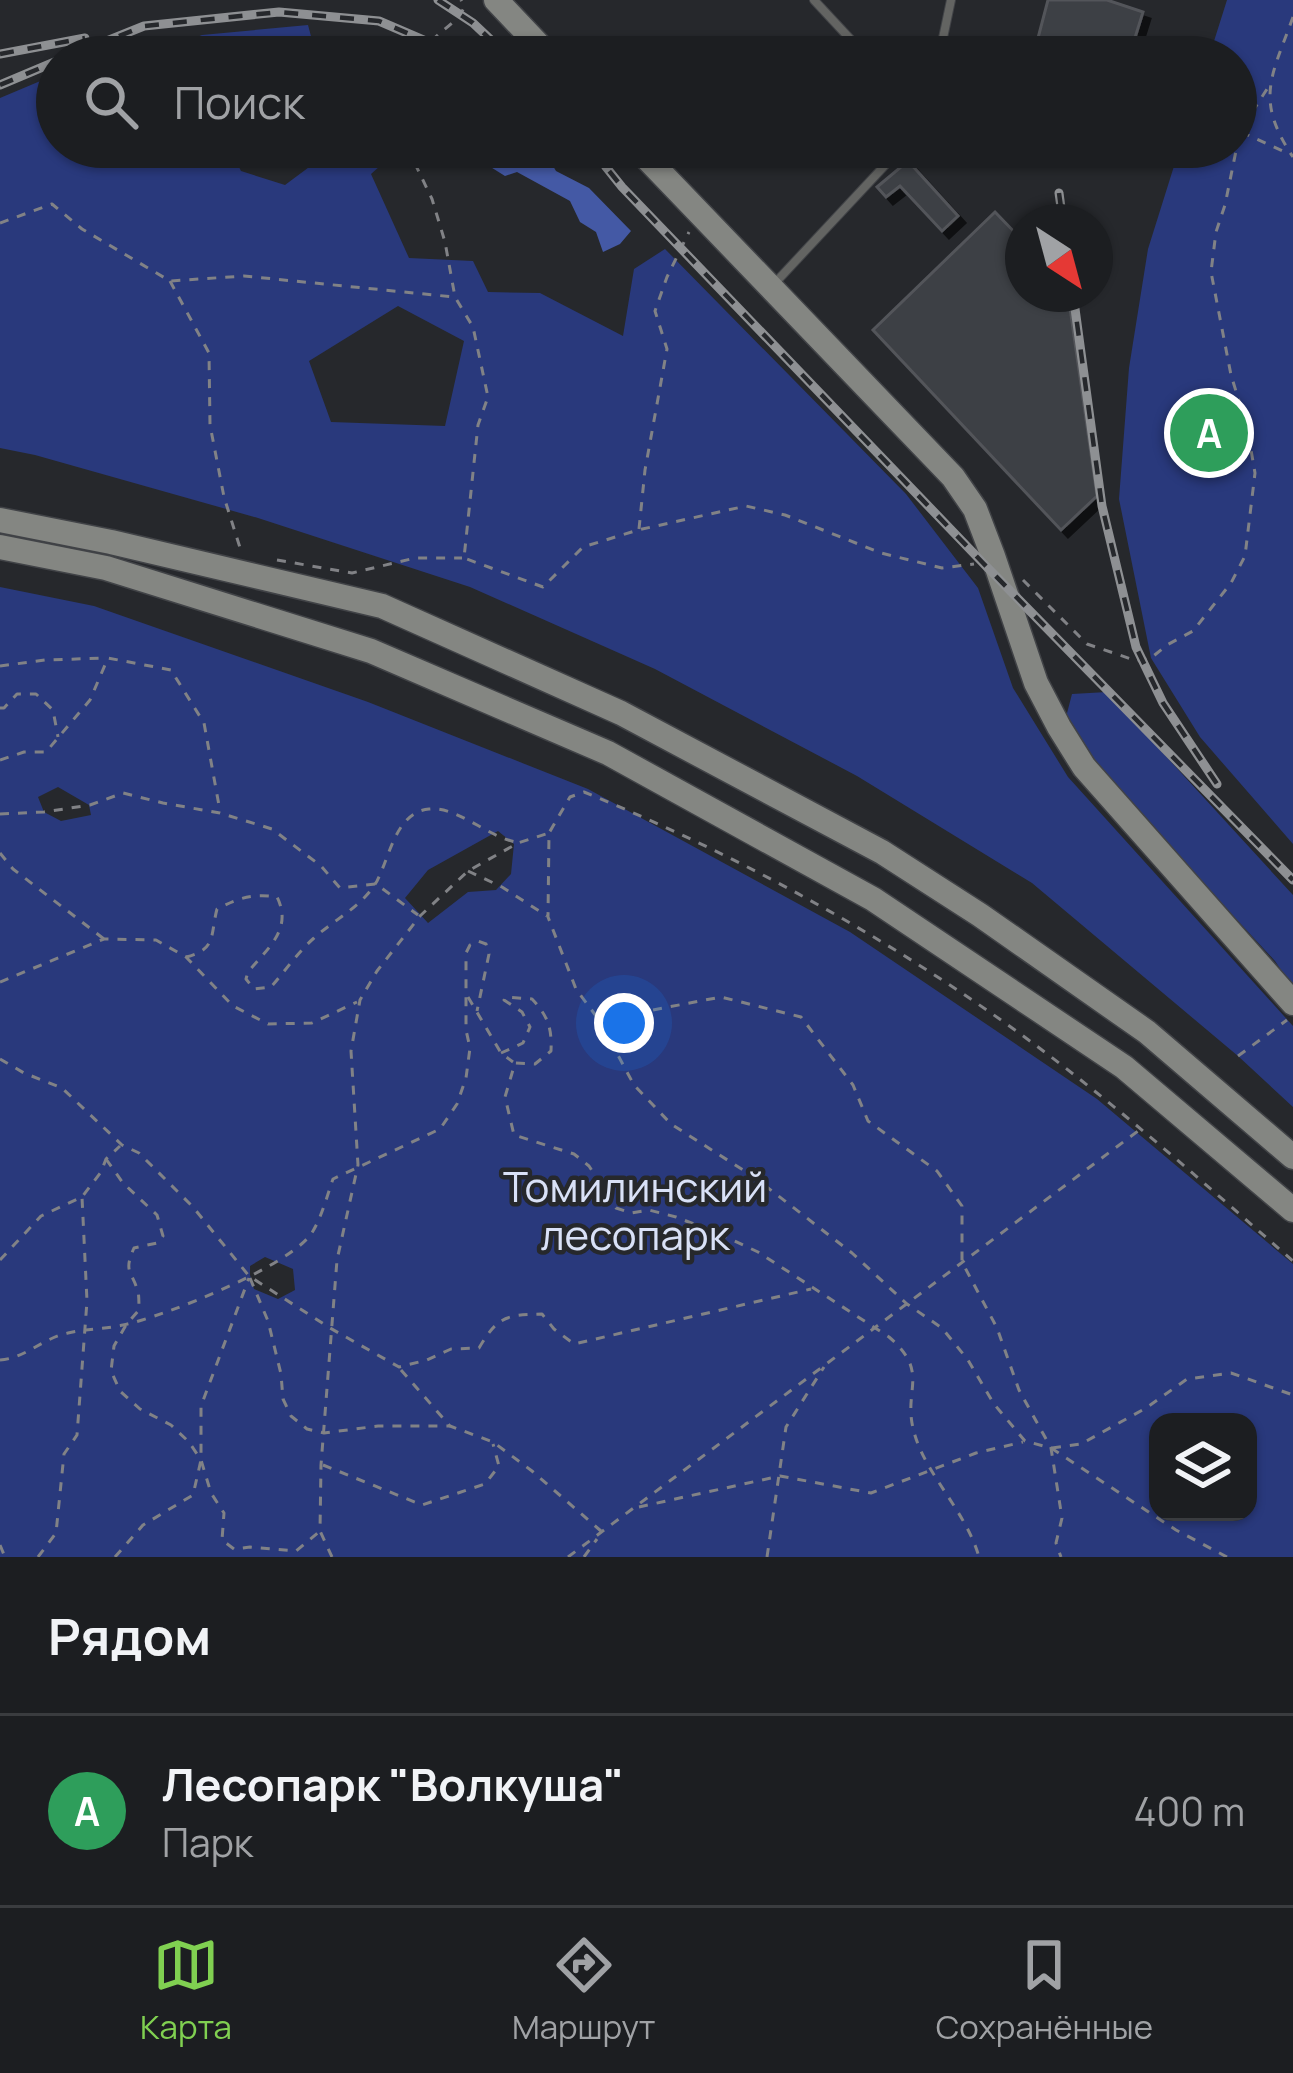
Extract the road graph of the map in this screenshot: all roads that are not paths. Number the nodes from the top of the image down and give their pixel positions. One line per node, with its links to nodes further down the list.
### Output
1 (496, 0): 4 (main road)
2 (814, 0): 5 (lane)
3 (951, 0): 6 (lane)
4 (530, 36)
5 (847, 36)
6 (943, 36)
7 (655, 168): 9 (main road)
8 (882, 168): 9 (lane)
9 (770, 288): 12 (main road)
10 (0, 520): 13 (main road)
11 (0, 547): 14 (main road)
12 (1293, 1003)
13 (1293, 1157)
14 (1293, 1210)

